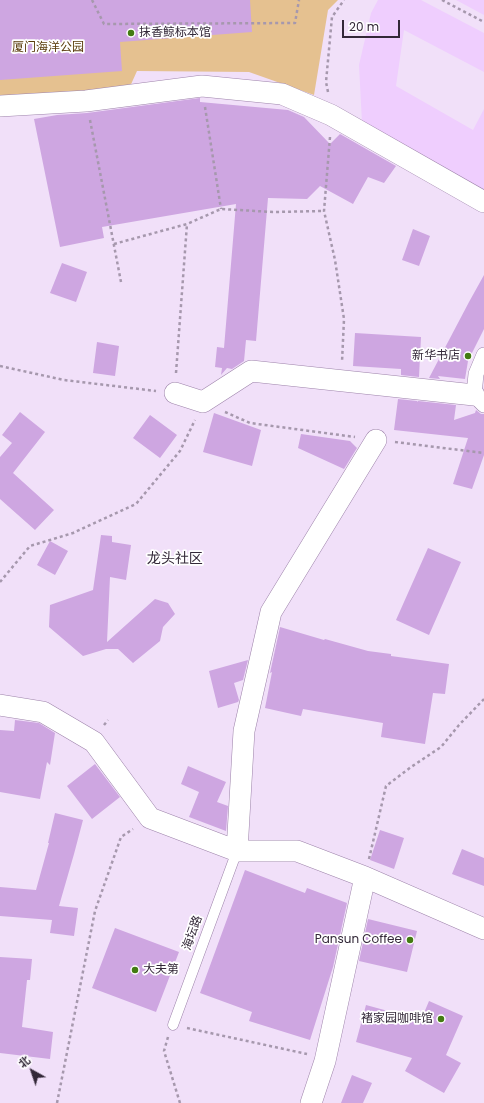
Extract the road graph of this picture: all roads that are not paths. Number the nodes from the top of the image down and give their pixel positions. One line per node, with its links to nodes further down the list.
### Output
1 (0, 106): 2 (street)
2 (484, 202)
3 (484, 355): 5 (street)
4 (175, 393): 5 (street)
5 (479, 400)
6 (376, 440): 8 (street)
7 (0, 705): 8 (street)
8 (237, 851): 9 (street); 11 (lane, 海坛路)
9 (365, 877): 10 (street); 12 (street)
10 (484, 929)
11 (173, 1025)
12 (311, 1103)

